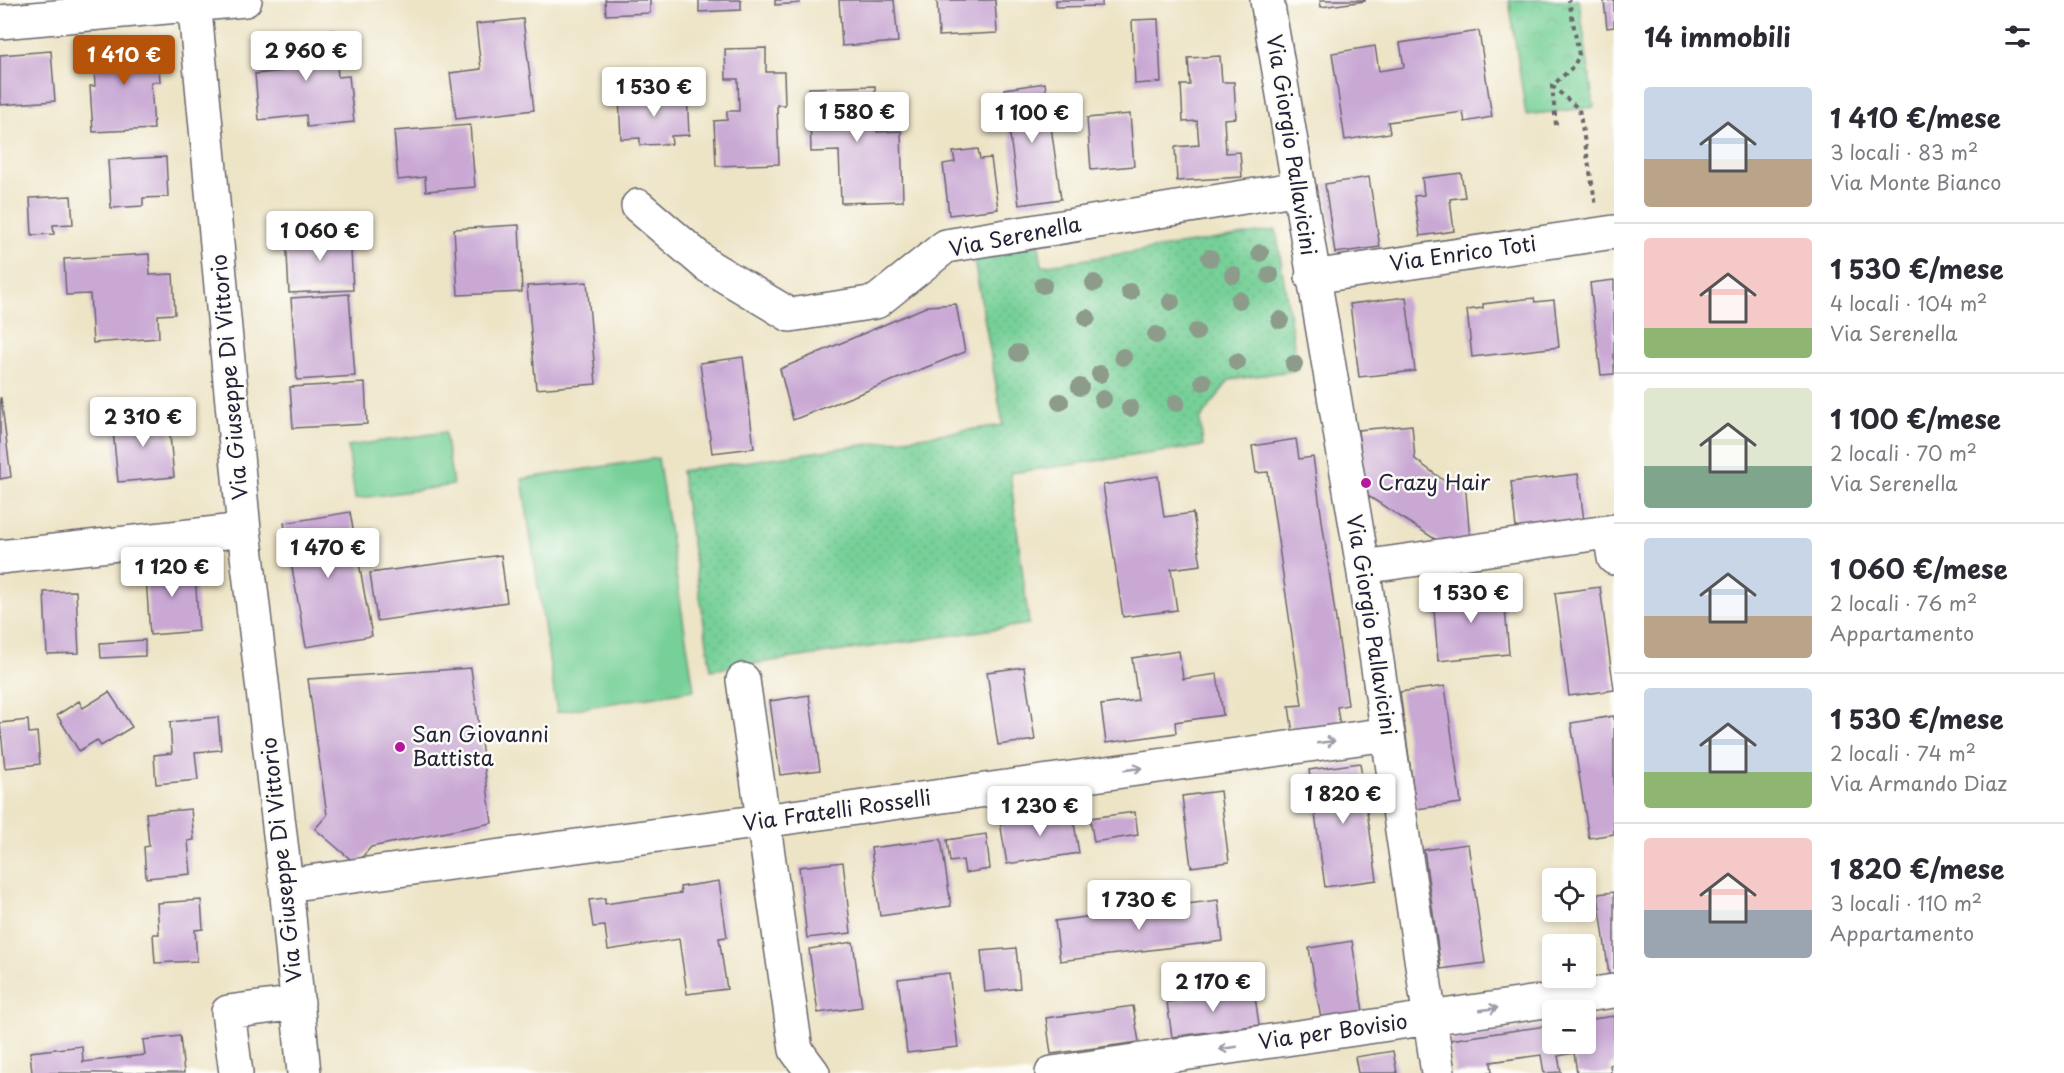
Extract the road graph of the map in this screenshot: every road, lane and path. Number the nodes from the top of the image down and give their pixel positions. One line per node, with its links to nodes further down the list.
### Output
1 (245, 0): 4 (street)
2 (1267, 0): 8 (street, Via Giorgio Pallavicini)
3 (1569, 0): 6 (path)
4 (194, 3): 5 (street); 12 (street, Via Giuseppe Di Vittorio)
5 (0, 22)
6 (1552, 86): 7 (path); 10 (path)
7 (1556, 125)
8 (1299, 188): 9 (street, Via Serenella); 11 (street, Via Giorgio Pallavicini)
9 (638, 206)
10 (1607, 233): 11 (street, Via Enrico Toti)
11 (1312, 277): 15 (street, Via Giorgio Pallavicini)
12 (244, 530): 14 (street); 19 (street, Via Giuseppe Di Vittorio)
13 (1613, 540): 15 (street)
14 (0, 557)
15 (1363, 567): 17 (street, Via Giorgio Pallavicini)
16 (743, 680): 18 (street)
17 (1388, 734): 18 (street, Via Fratelli Rosselli, one-way to 17); 22 (street, Via Giorgio Pallavicini)
18 (763, 821): 19 (street, Via Fratelli Rosselli); 23 (street)
19 (286, 885): 21 (street, Via Giuseppe Di Vittorio)
20 (1614, 991): 22 (street, Via per Bovisio, one-way to 20)
21 (298, 1004): 24 (street, Via Giuseppe Di Vittorio); 25 (street, Via Giuseppe Di Vittorio)
22 (1431, 1018): 26 (street, Via per Bovisio, one-way to 26); 27 (street, Via Giorgio Pallavicini)
23 (797, 1065)
24 (236, 1073)
25 (304, 1073)
26 (1052, 1073)
27 (1438, 1073)

